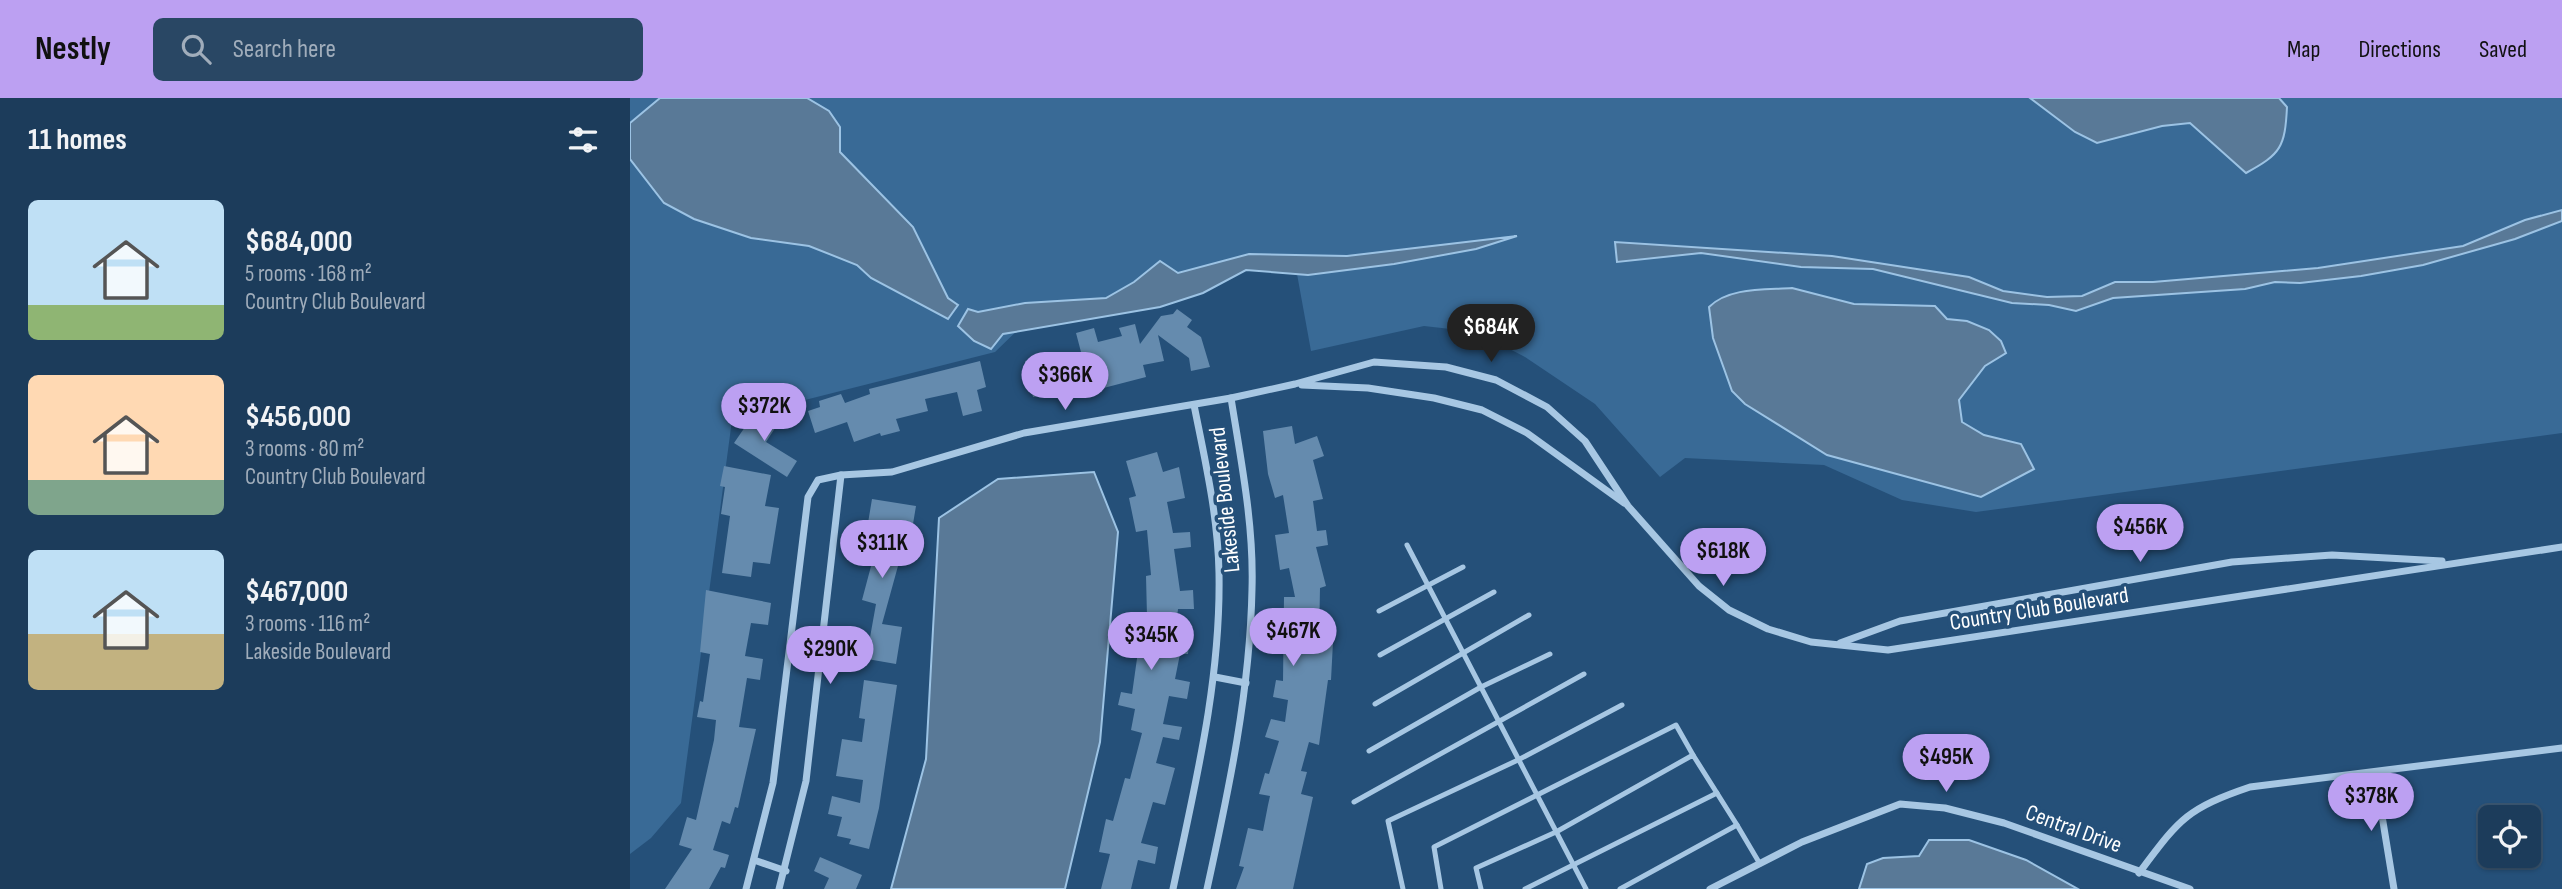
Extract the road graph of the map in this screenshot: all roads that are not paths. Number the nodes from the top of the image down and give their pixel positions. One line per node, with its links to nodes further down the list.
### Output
1 (1294, 384): 2 (street, Country Club Boulevard); 5 (street, Country Club Boulevard); 5 (street, Country Club Boulevard)
2 (1231, 398): 3 (street, Country Club Boulevard); 21 (street, Lakeside Boulevard)
3 (1194, 404): 4 (street, Country Club Boulevard); 20 (street, Lakeside Boulevard)
4 (841, 475): 36 (street, Country Club Boulevard); 39 (street)
5 (1628, 506): 15 (street, Country Club Boulevard)
6 (1407, 545): 10 (lane)
7 (2562, 547): 8 (street, Country Club Boulevard)
8 (2453, 562): 15 (street, Country Club Boulevard); 15 (street, Country Club Boulevard)
9 (1463, 567): 10 (lane)
10 (1427, 584): 12 (lane); 14 (lane)
11 (1494, 592): 14 (lane)
12 (1379, 611)
13 (1529, 615): 16 (lane)
14 (1445, 618): 16 (lane); 18 (lane)
15 (1837, 643)
16 (1462, 652): 22 (lane); 23 (lane)
17 (1549, 654): 22 (lane)
18 (1380, 655)
19 (1584, 674): 25 (lane)
20 (1215, 677): 21 (street); 43 (street, Lakeside Boulevard)
21 (1247, 683): 44 (street, Lakeside Boulevard)
22 (1481, 687): 25 (lane); 27 (lane)
23 (1375, 704)
24 (1622, 705): 29 (lane)
25 (1498, 720): 29 (lane); 33 (lane)
26 (2562, 748): 30 (street)
27 (1369, 751)
28 (1693, 755): 31 (lane); 32 (lane); 35 (lane)
29 (1518, 760): 32 (lane); 45 (lane)
30 (2375, 773): 40 (street); 53 (street)
31 (1717, 793): 34 (lane); 37 (lane)
32 (1537, 795): 35 (lane); 46 (lane)
33 (1354, 803)
34 (1737, 825): 38 (lane); 50 (lane)
35 (1556, 832): 37 (lane); 47 (lane)
36 (754, 860): 39 (street); 41 (street, Country Club Boulevard)
37 (1572, 863): 48 (lane); 49 (lane)
38 (1760, 864): 40 (street, Central Drive); 51 (street, Central Drive)
39 (786, 871): 42 (street)
40 (2139, 873): 52 (street, Central Drive)
41 (746, 889)
42 (779, 889)
43 (1173, 889)
44 (1208, 889)
45 (1403, 889)
46 (1441, 889)
47 (1481, 889)
48 (1525, 889)
49 (1586, 889)
50 (1619, 889)
51 (1710, 889)
52 (2190, 889)
53 (2394, 889)

